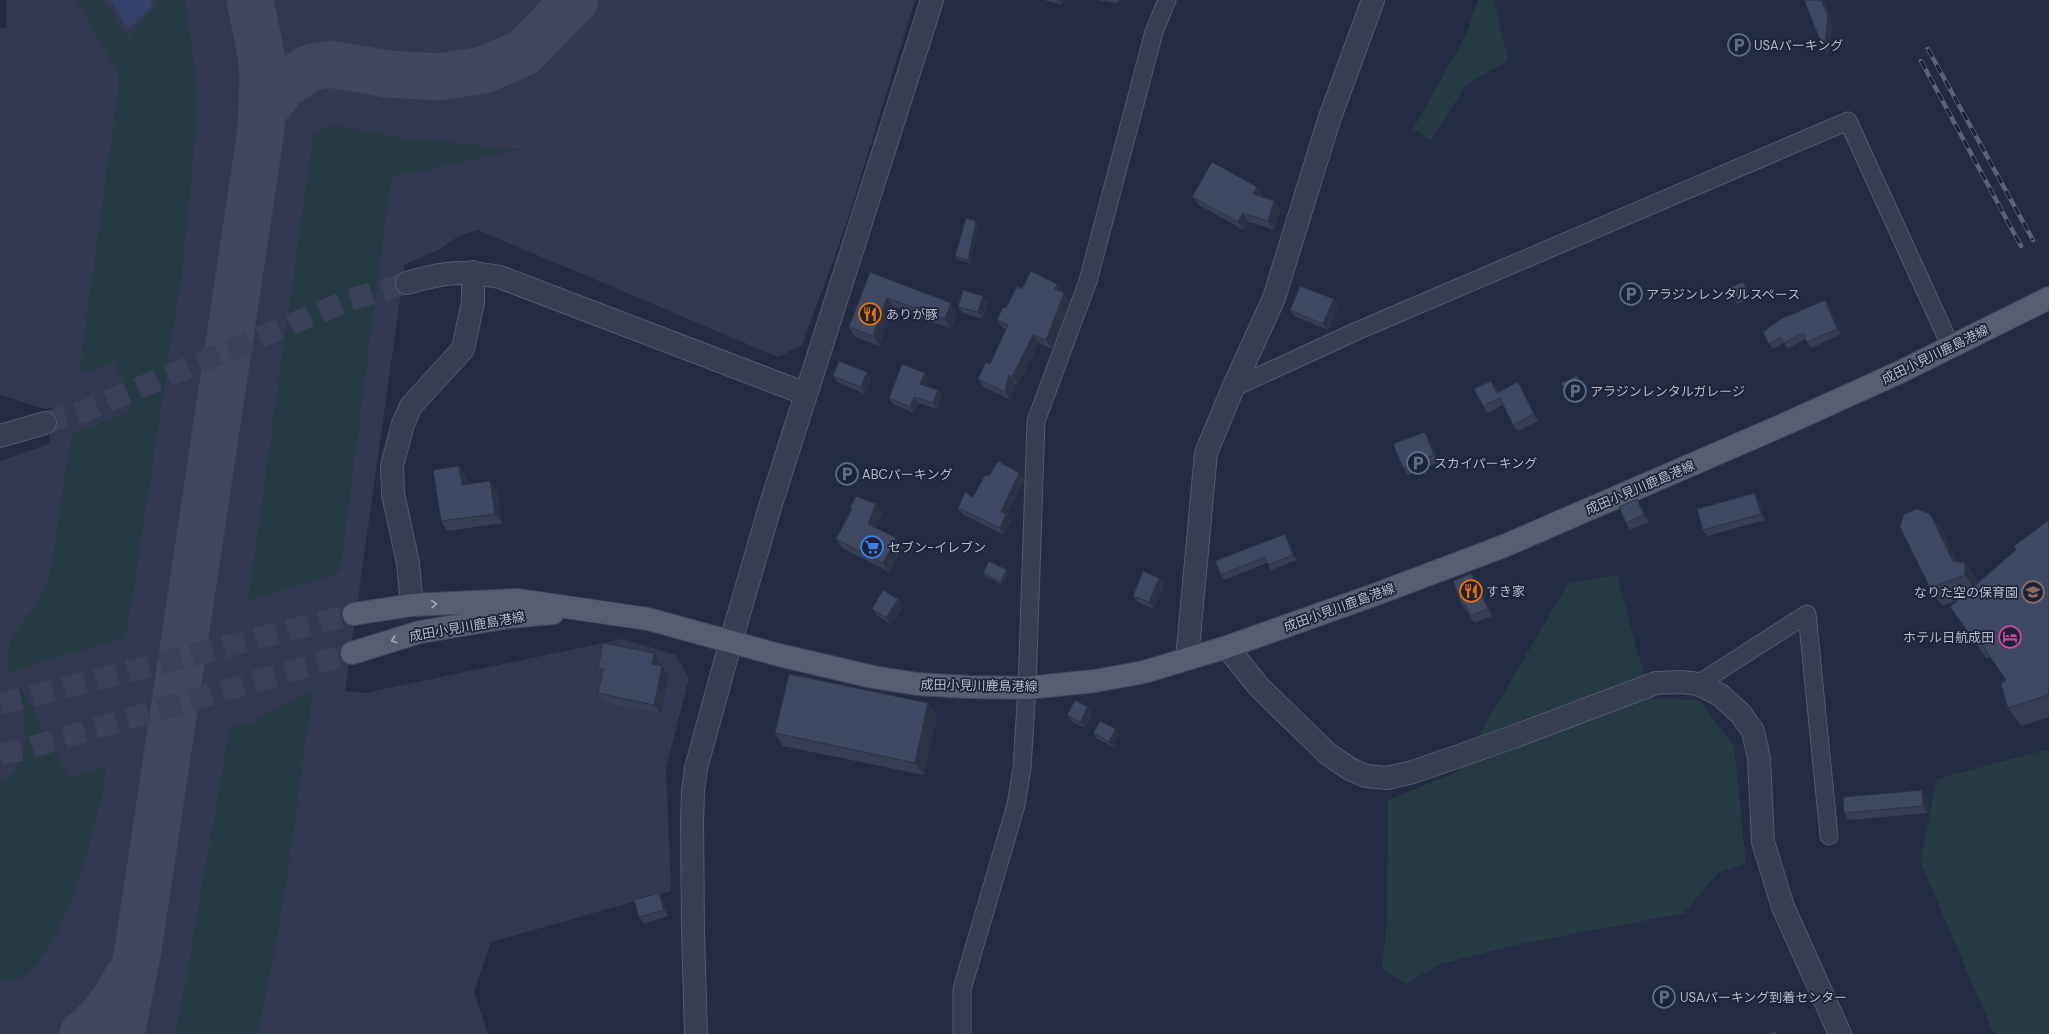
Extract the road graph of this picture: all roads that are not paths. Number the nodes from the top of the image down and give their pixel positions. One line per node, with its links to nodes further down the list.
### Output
1 (932, 0): 9 (street)
2 (1167, 0): 20 (street)
3 (1373, 0): 8 (street)
4 (473, 272): 5 (street); 9 (street); 12 (street)
5 (407, 283)
6 (2049, 298): 7 (main road, 成田小見川鹿島港線)
7 (1951, 348): 8 (street); 16 (main road, 成田小見川鹿島港線)
8 (1233, 388): 18 (street)
9 (806, 394): 15 (street)
10 (45, 423): 11 (street)
11 (0, 436)
12 (412, 605): 13 (main road, 成田小見川鹿島港線, one-way to 13); 14 (main road, 成田小見川鹿島港線)
13 (584, 610): 15 (main road, 成田小見川鹿島港線); 17 (main road, 成田小見川鹿島港線, one-way to 17)
14 (354, 614)
15 (731, 641): 20 (main road, 成田小見川鹿島港線); 22 (street)
16 (1227, 647): 18 (main road, 成田小見川鹿島港線); 19 (street)
17 (352, 653)
18 (1187, 659): 20 (main road, 成田小見川鹿島港線)
19 (1698, 684): 21 (street); 24 (street)
20 (1027, 688): 23 (street)
21 (1829, 836)
22 (696, 1034)
23 (962, 1034)
24 (1840, 1034)

